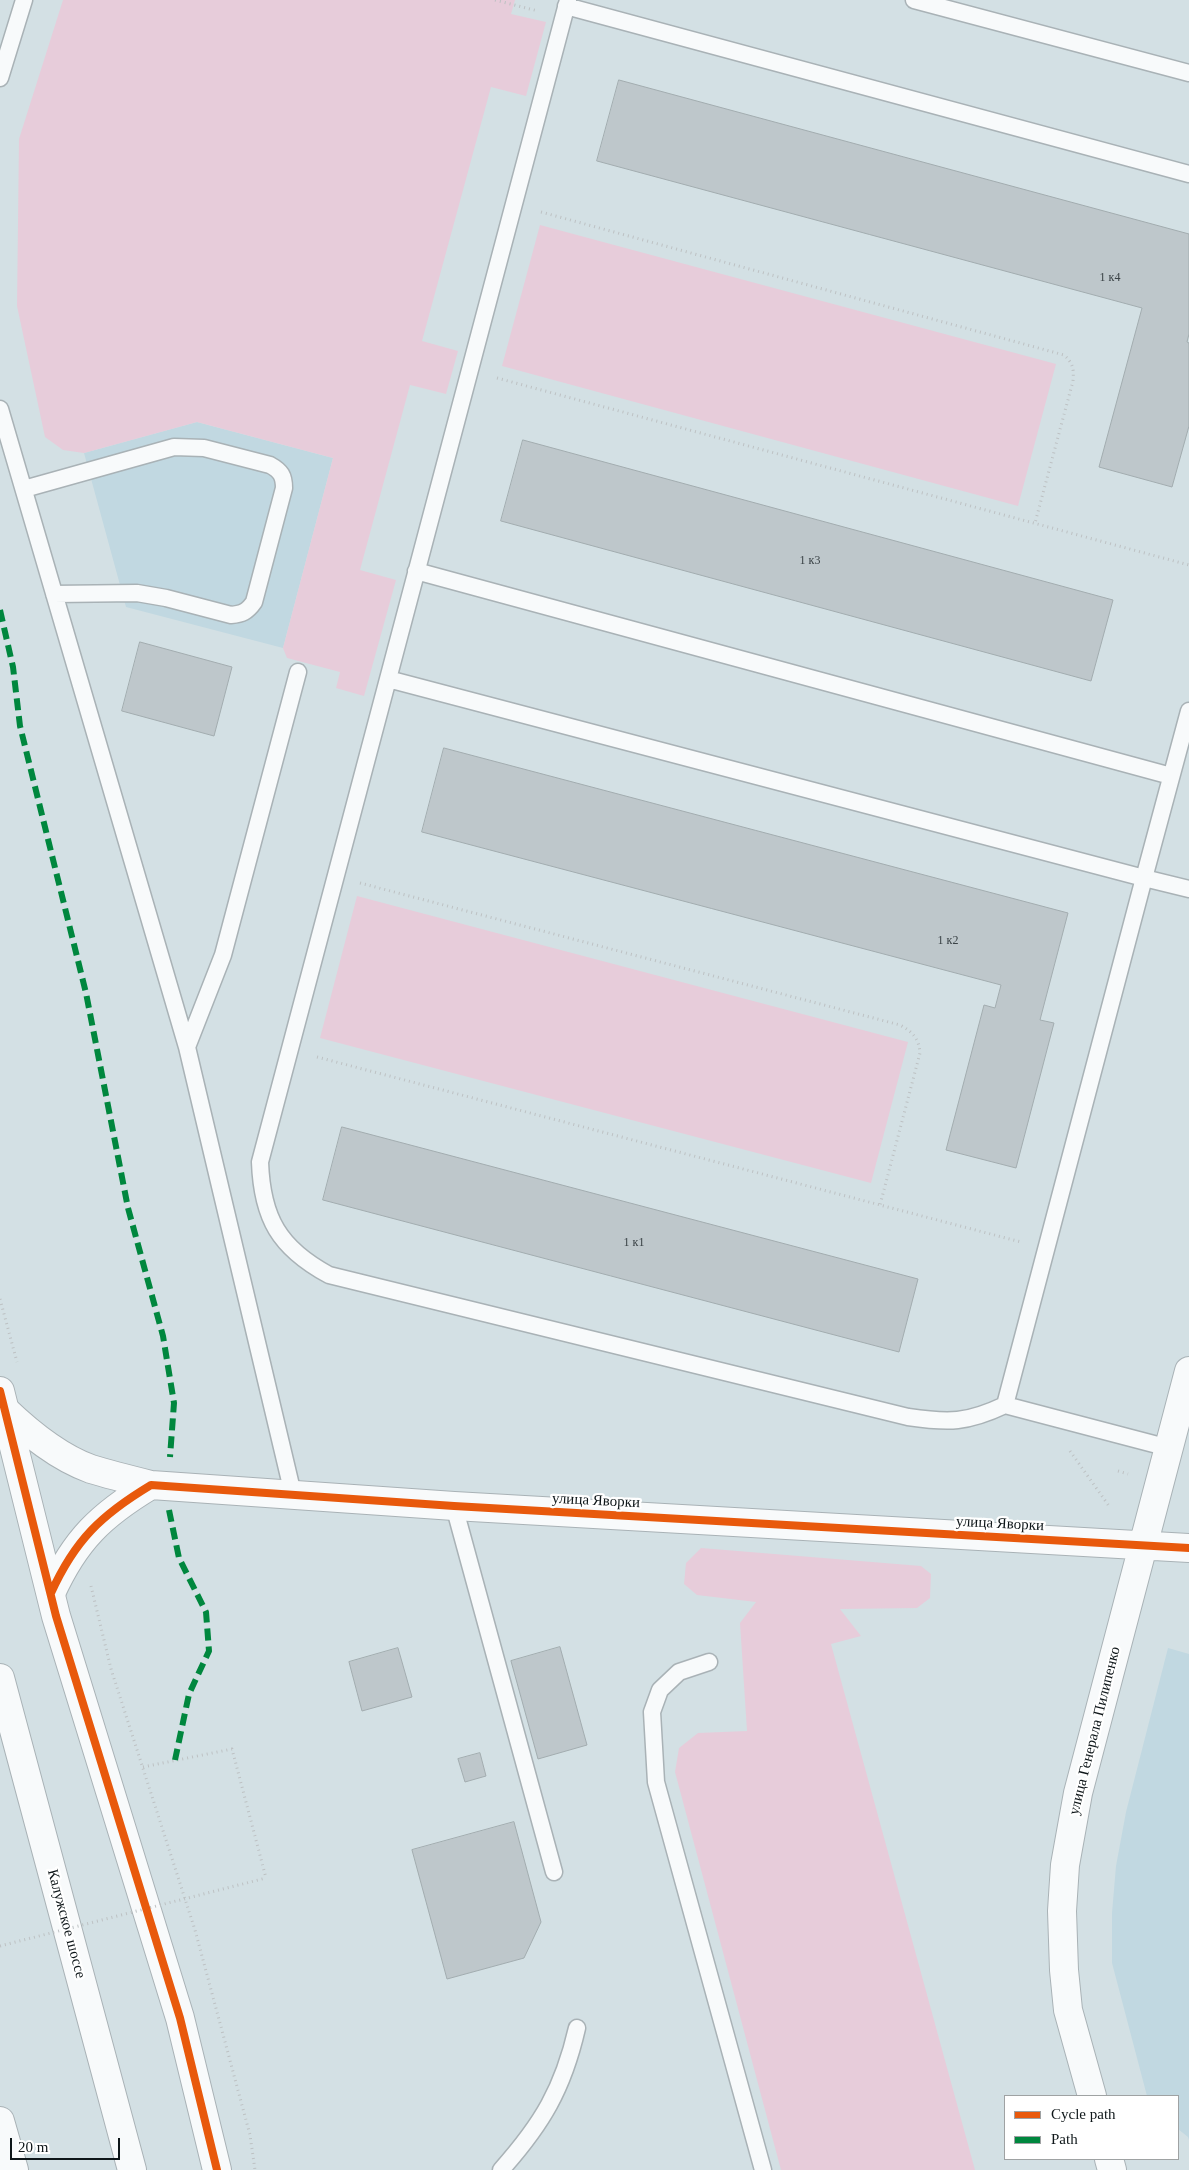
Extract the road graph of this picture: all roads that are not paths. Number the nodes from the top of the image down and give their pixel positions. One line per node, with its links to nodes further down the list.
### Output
1 (24, 0): 5 (lane)
2 (914, 0): 4 (lane)
3 (565, 8): 6 (lane); 9 (lane)
4 (1189, 73)
5 (0, 78)
6 (1189, 174)
7 (0, 409): 8 (lane)
8 (24, 489): 10 (lane); 10 (lane)
9 (416, 572): 12 (lane); 14 (lane)
10 (54, 594): 17 (lane)
11 (298, 672): 17 (lane)
12 (388, 678): 15 (lane); 20 (lane)
13 (1189, 711): 14 (lane)
14 (1171, 776): 15 (lane)
15 (1144, 878): 16 (lane); 20 (lane)
16 (1189, 890)
17 (187, 1047): 23 (lane)
18 (1189, 1371): 21 (main road, улица Генерала Пилипенко)
19 (2, 1401): 22 (main road, улица Яворки); 27 (main road)
20 (1005, 1405): 21 (lane)
21 (1169, 1448): 25 (main road, улица Генерала Пилипенко)
22 (151, 1486): 23 (main road, улица Яворки); 27 (main road)
23 (294, 1494): 24 (main road, улица Яворки)
24 (454, 1506): 25 (main road, улица Яворки); 30 (lane)
25 (1143, 1545): 26 (main road, улица Яворки); 32 (main road, улица Генерала Пилипенко)
26 (1189, 1548)
27 (50, 1593): 36 (main road)
28 (709, 1662): 38 (lane)
29 (0, 1678): 35 (main road, Калужское шоссе)
30 (554, 1872)
31 (577, 2028): 37 (lane)
32 (1092, 2095)
33 (0, 2121): 34 (main road)
34 (14, 2170)
35 (132, 2170)
36 (217, 2170)
37 (501, 2170)
38 (763, 2170)

